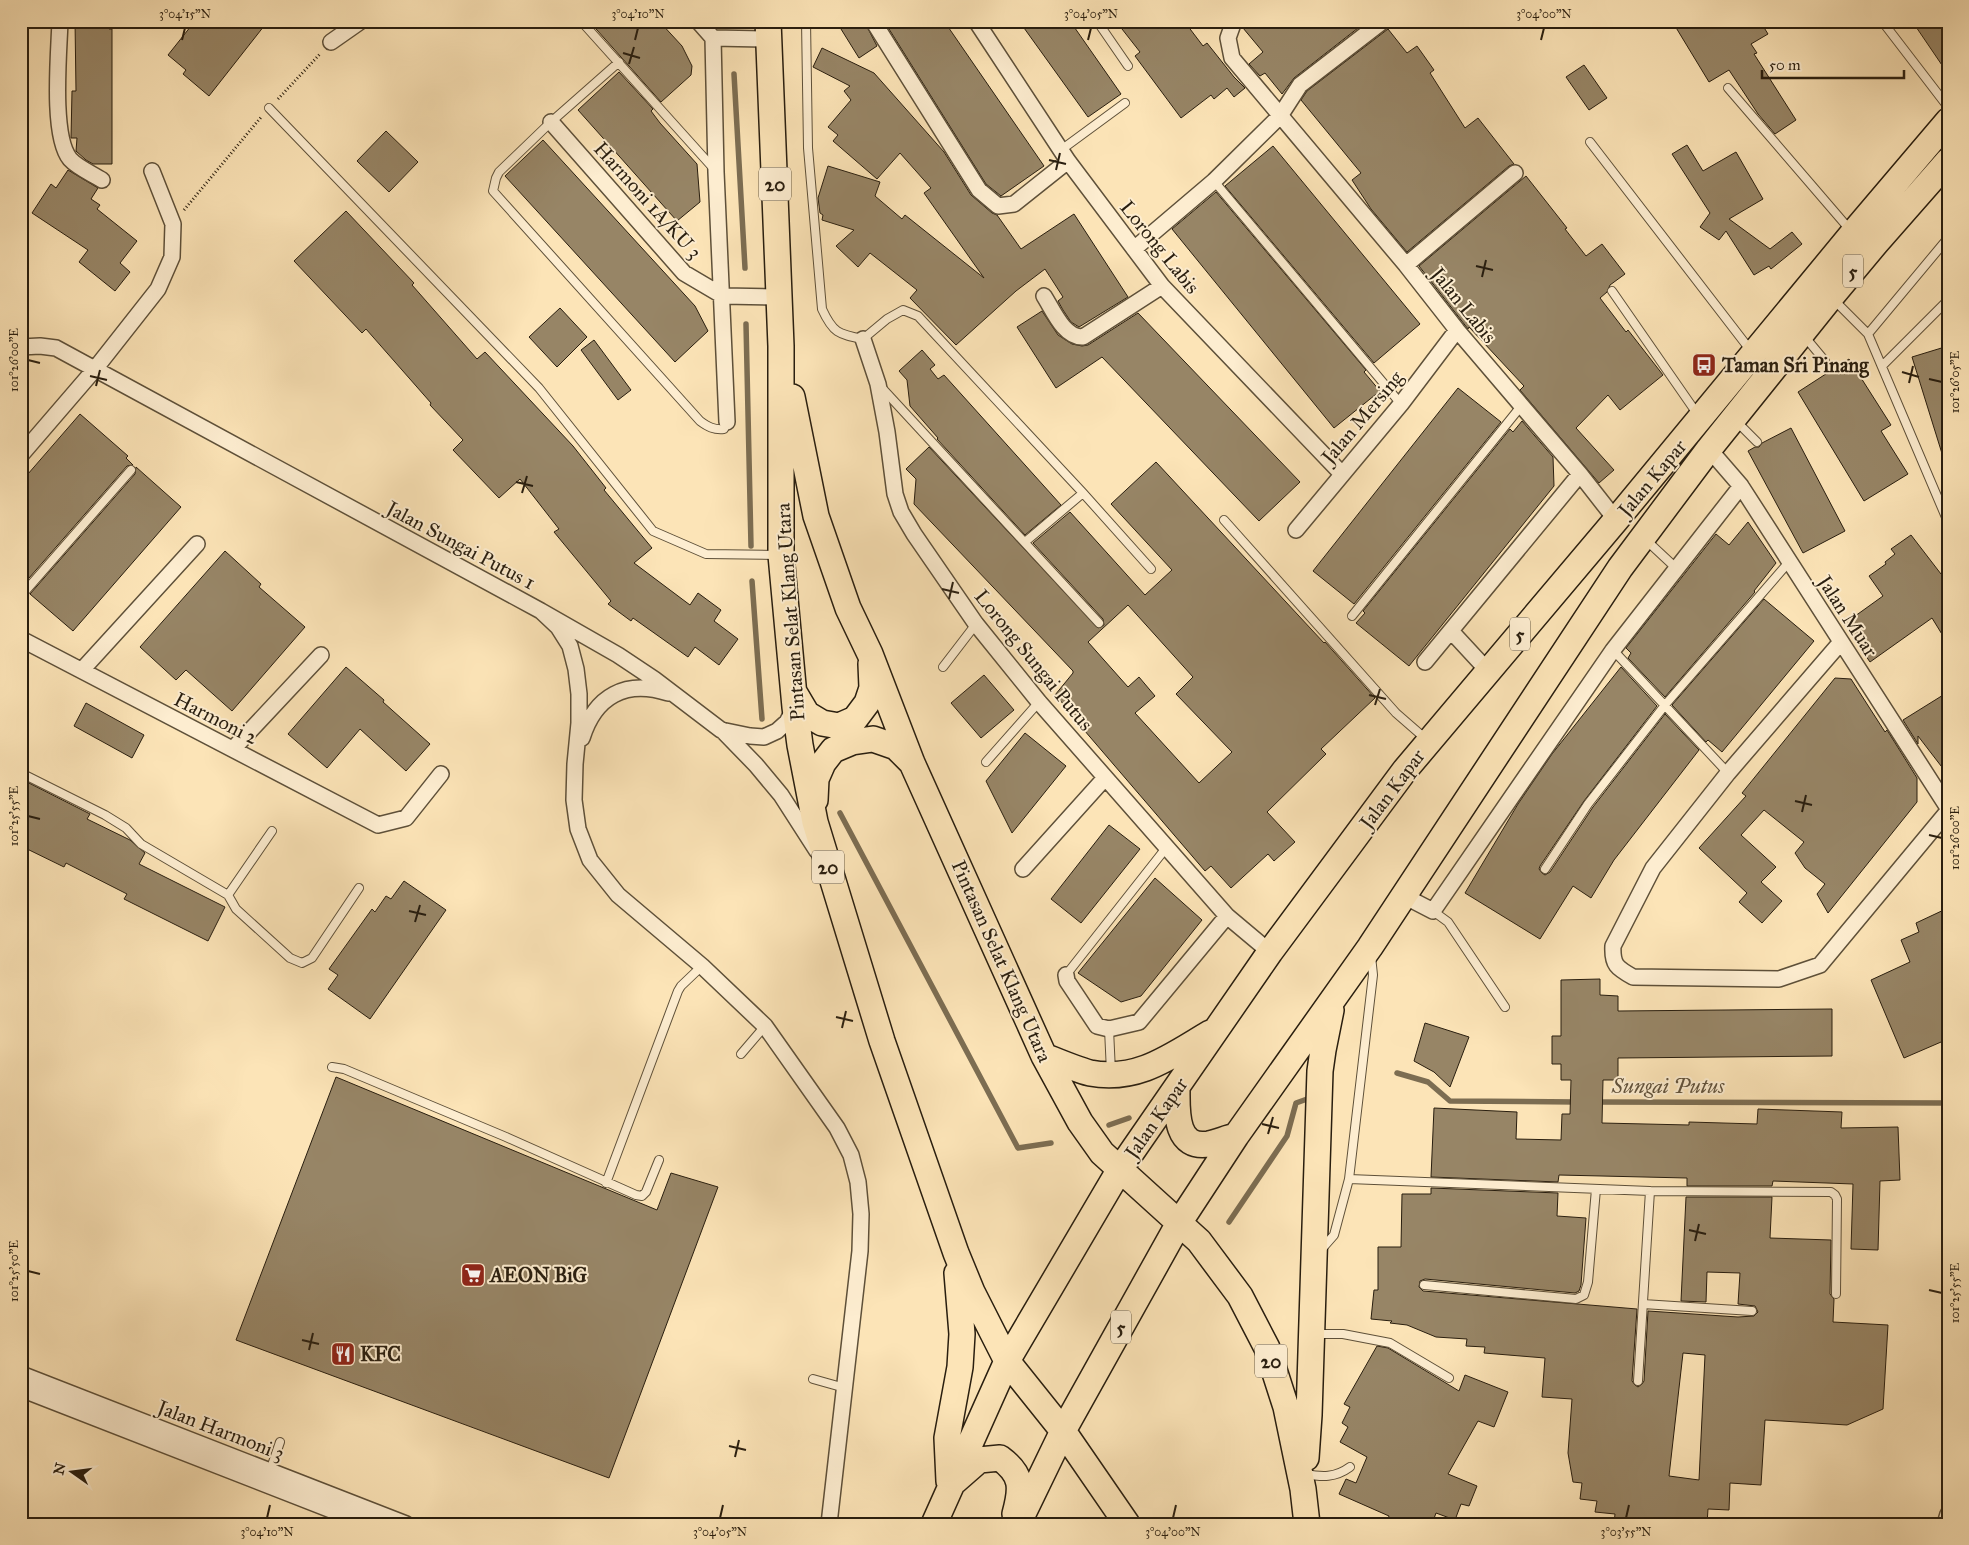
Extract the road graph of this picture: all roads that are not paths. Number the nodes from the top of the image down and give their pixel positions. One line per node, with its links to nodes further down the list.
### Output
1 (60, 21): 30 (street)
2 (361, 21): 14 (street)
3 (581, 21): 15 (lane)
4 (698, 21): 13 (street)
5 (806, 21): 46 (lane)
6 (873, 21): 25 (street)
7 (976, 21): 25 (street, Lorong Labis)
8 (1097, 21): 16 (lane)
9 (1234, 21): 21 (street, Jalan Labis)
10 (1383, 21): 21 (street)
11 (1882, 21): 19 (lane)
12 (768, 30): 13 (street); 40 (highway, Pintasan Selat Klang Utara / 20)
13 (713, 38): 28 (street)
14 (331, 42)
15 (619, 62): 23 (lane); 28 (lane)
16 (1128, 66)
17 (1728, 88): 32 (lane)
18 (1125, 103): 25 (lane)
19 (1948, 107)
20 (269, 108): 74 (lane)
21 (1280, 116): 31 (street); 35 (street, Jalan Labis)
22 (1948, 121): 32 (highway, Jalan Kapar / 5)
23 (552, 122): 38 (street, Harmoni 1A/KU 3); 58 (lane)
24 (1590, 142): 49 (lane)
25 (1065, 156): 34 (street, Lorong Labis)
26 (1948, 161): 41 (highway, Jalan Kapar / 5)
27 (152, 171): 52 (street)
28 (716, 172): 38 (street)
29 (1515, 173): 35 (street)
30 (102, 180)
31 (1214, 181): 34 (street); 54 (lane)
32 (1853, 233): 49 (highway, Jalan Kapar / 5)
33 (1948, 238): 45 (lane)
34 (1134, 249): 36 (street, Lorong Labis)
35 (1406, 265): 43 (street, Jalan Labis)
36 (1162, 286): 39 (street); 63 (street, Lorong Labis)
37 (1612, 291): 57 (lane)
38 (723, 296): 40 (street); 58 (street)
39 (1044, 296)
40 (779, 297): 47 (highway, Pintasan Selat Klang Utara / 20)
41 (1831, 297): 44 (highway, Jalan Kapar / 5); 45 (lane)
42 (1948, 300): 51 (lane)
43 (1458, 330): 54 (street, Jalan Mersing); 55 (street, Jalan Labis)
44 (1802, 333): 50 (lane); 56 (highway, Jalan Kapar / 5)
45 (1868, 334): 51 (lane)
46 (863, 339): 53 (street, Lorong Sungai Putus); 66 (lane)
47 (781, 346): 74 (highway, Pintasan Selat Klang Utara / 20); 87 (highway, Pintasan Selat Klang Utara / 20)
48 (21, 347): 52 (street, Jalan Sungai Putus 1)
49 (1753, 355): 57 (highway, Jalan Kapar / 5)
50 (1825, 362)
51 (1882, 366): 69 (lane)
52 (95, 369): 61 (street); 79 (street, Jalan Sungai Putus 1)
53 (878, 384): 72 (lane); 82 (street, Lorong Sungai Putus)
54 (1401, 404): 63 (street, Jalan Mersing)
55 (1522, 405): 64 (street, Jalan Labis); 80 (lane)
56 (1734, 418): 59 (lane); 60 (highway, Jalan Kapar / 5)
57 (1700, 419): 68 (highway, Jalan Kapar / 5)
58 (727, 422)
59 (1757, 442)
60 (1709, 449): 65 (street, Jalan Muar); 71 (highway, Jalan Kapar / 5)
61 (21, 455)
62 (131, 470): 78 (lane)
63 (1342, 473): 70 (street, Jalan Mersing)
64 (1580, 474): 68 (street, Jalan Labis); 83 (street)
65 (1741, 486): 75 (street, Jalan Muar); 76 (street)
66 (1083, 492): 72 (lane); 77 (lane)
67 (1224, 520): 98 (lane)
68 (1616, 520): 92 (highway, Jalan Kapar / 5)
69 (1948, 522)
70 (1296, 530)
71 (1642, 537): 76 (lane); 116 (highway, Jalan Kapar / 5)
72 (1026, 542): 81 (lane)
73 (197, 544): 91 (street)
74 (781, 555): 94 (highway, Pintasan Selat Klang Utara / 20)
75 (1789, 562): 85 (street, Jalan Muar); 96 (lane)
76 (1676, 568): 86 (street)
77 (1151, 569)
78 (21, 596)
79 (541, 611): 93 (street, Jalan Sungai Putus 1); 102 (street)
80 (1352, 616)
81 (1099, 623)
82 (976, 624): 90 (lane); 95 (street, Lorong Sungai Putus)
83 (1451, 630): 89 (street); 92 (street)
84 (21, 639): 91 (street, Harmoni 2)
85 (1841, 642): 104 (street); 107 (street, Jalan Muar)
86 (1613, 650): 96 (lane); 117 (street)
87 (870, 654): 94 (highway); 101 (highway, Pintasan Selat Klang Utara / 20)
88 (321, 655): 99 (street)
89 (1425, 662)
90 (944, 667)
91 (82, 670): 99 (street, Harmoni 2)
92 (1488, 671): 98 (highway, Jalan Kapar / 5)
93 (678, 697): 97 (street, Jalan Sungai Putus 1); 102 (street)
94 (794, 699): 97 (street, Jalan Sungai Putus 1); 108 (highway, Pintasan Selat Klang Utara / 20)
95 (1039, 702): 100 (lane); 106 (street, Lorong Sungai Putus)
96 (1665, 705): 104 (lane); 112 (lane)
97 (721, 730): 113 (street)
98 (1429, 741): 120 (highway, Jalan Kapar / 5)
99 (233, 749): 105 (street, Harmoni 2)
100 (986, 762)
101 (912, 763): 108 (highway); 129 (highway, Pintasan Selat Klang Utara / 20)
102 (575, 764): 121 (street)
103 (21, 773): 115 (lane)
104 (1728, 773): 107 (street)
105 (442, 774)
106 (1104, 779): 110 (street, Lorong Sungai Putus); 111 (street)
107 (1948, 810)
108 (814, 822): 113 (highway, Pintasan Selat Klang Utara / 20)
109 (272, 831): 115 (lane)
110 (1166, 848): 118 (street, Lorong Sungai Putus); 122 (lane)
111 (1023, 869)
112 (1545, 869)
113 (829, 871): 141 (highway, Pintasan Selat Klang Utara / 20)
114 (359, 888): 115 (lane)
115 (228, 895)
116 (1404, 896): 117 (street); 119 (highway, Jalan Kapar / 5)
117 (1432, 911): 124 (lane)
118 (1226, 916): 120 (street, Lorong Sungai Putus); 126 (street)
119 (1370, 947): 123 (highway, Jalan Kapar / 5); 136 (lane)
120 (1270, 952): 127 (highway, Jalan Kapar / 5)
121 (702, 966): 125 (street); 137 (lane)
122 (1066, 975): 126 (street)
123 (1334, 1000): 133 (highway, Jalan Kapar / 5); 142 (highway)
124 (1504, 1007)
125 (765, 1026): 128 (lane); 153 (street)
126 (1109, 1029): 131 (lane)
127 (1217, 1030): 131 (highway); 132 (highway, Jalan Kapar / 5)
128 (741, 1054)
129 (1044, 1056): 131 (highway); 135 (highway, Pintasan Selat Klang Utara / 20)
130 (332, 1067): 137 (lane)
131 (1111, 1076)
132 (1177, 1087): 133 (highway); 135 (highway, Jalan Kapar / 5)
133 (1236, 1136): 140 (highway, Jalan Kapar / 5)
134 (659, 1160): 137 (lane)
135 (1120, 1169): 140 (highway, Pintasan Selat Klang Utara / 20); 148 (highway, Jalan Kapar / 5)
136 (1349, 1179): 138 (lane); 142 (lane)
137 (606, 1182)
138 (1596, 1189): 139 (lane); 143 (lane)
139 (1650, 1191): 144 (lane); 145 (lane)
140 (1179, 1223): 155 (highway, Jalan Kapar / 5); 159 (highway, Pintasan Selat Klang Utara / 20)
141 (956, 1253): 148 (highway, Pintasan Selat Klang Utara / 20); 160 (highway)
142 (1314, 1257): 147 (highway)
143 (1424, 1285)
144 (1836, 1294)
145 (1643, 1304): 146 (lane); 152 (lane)
146 (1752, 1311)
147 (1312, 1334): 150 (lane); 159 (highway)
148 (1007, 1361): 155 (highway, Pintasan Selat Klang Utara / 20); 160 (highway, Jalan Kapar / 5)
149 (21, 1374): 158 (street, Jalan Harmoni 3)
150 (1449, 1378)
151 (813, 1379): 153 (lane)
152 (1638, 1381)
153 (845, 1388): 165 (street)
154 (21, 1389): 161 (street, Jalan Harmoni 3)
155 (1062, 1431): 168 (highway, Jalan Kapar / 5); 169 (highway, Pintasan Selat Klang Utara / 20)
156 (280, 1442): 158 (lane)
157 (1350, 1466): 159 (lane)
158 (270, 1471): 161 (street, Jalan Harmoni 3)
159 (1304, 1482): 170 (highway, Pintasan Selat Klang Utara / 20)
160 (950, 1486): 166 (highway, Jalan Kapar / 5); 167 (highway)
161 (317, 1497): 163 (street, Jalan Harmoni 3); 164 (street, Jalan Harmoni 3)
162 (1948, 1514): 171 (street)
163 (367, 1524)
164 (406, 1524)
165 (829, 1524)
166 (934, 1524)
167 (1013, 1524)
168 (1018, 1524)
169 (1126, 1524)
170 (1306, 1524)
171 (1944, 1524)

